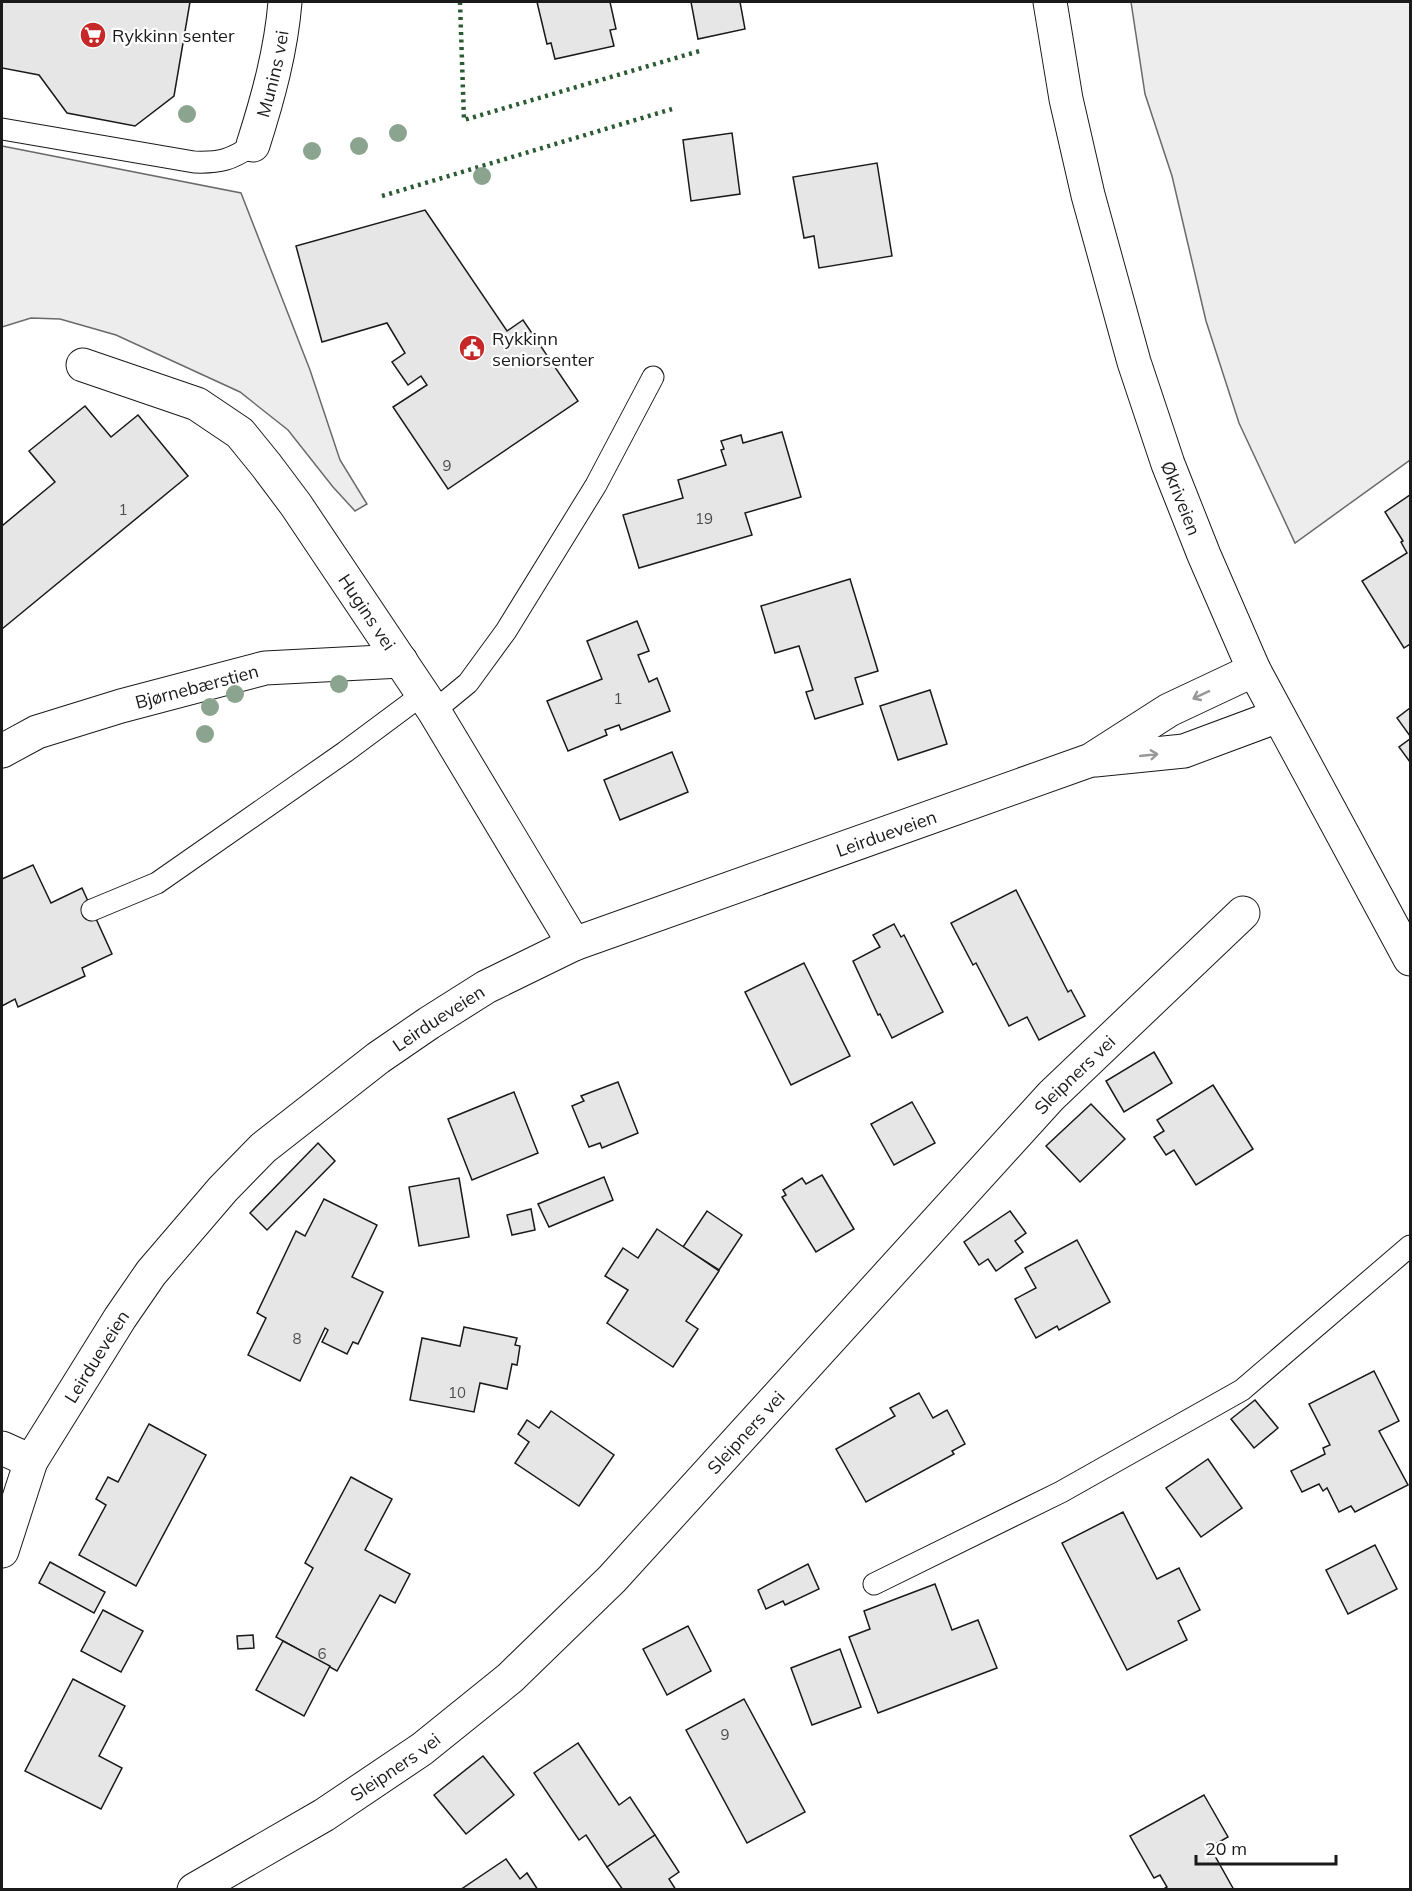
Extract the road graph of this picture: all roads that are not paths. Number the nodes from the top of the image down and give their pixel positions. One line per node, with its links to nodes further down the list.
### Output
1 (285, 2): 4 (street, Munins vei)
2 (1050, 2): 8 (street, Økriveien)
3 (2, 129): 4 (lane)
4 (253, 145)
5 (83, 365): 7 (street, Hugins vei)
6 (653, 377): 9 (lane)
7 (401, 661): 9 (street, Hugins vei); 11 (street, Bjørnebærstien)
8 (1254, 670): 10 (street, Økriveien); 12 (street, Leirdueveien, one-way to 12)
9 (428, 702): 13 (lane); 15 (street, Hugins vei)
10 (1278, 716): 12 (street, Leirdueveien, one-way to 10); 16 (street, Økriveien)
11 (2, 751)
12 (1090, 760): 15 (street, Leirdueveien)
13 (92, 910)
14 (1243, 913): 22 (street, Sleipners vei)
15 (574, 944): 19 (street, Leirdueveien)
16 (1410, 959)
17 (1410, 1246): 21 (lane)
18 (2, 1448): 19 (street)
19 (32, 1461): 20 (street, Leirdueveien)
20 (2, 1551)
21 (874, 1584)
22 (194, 1890)

